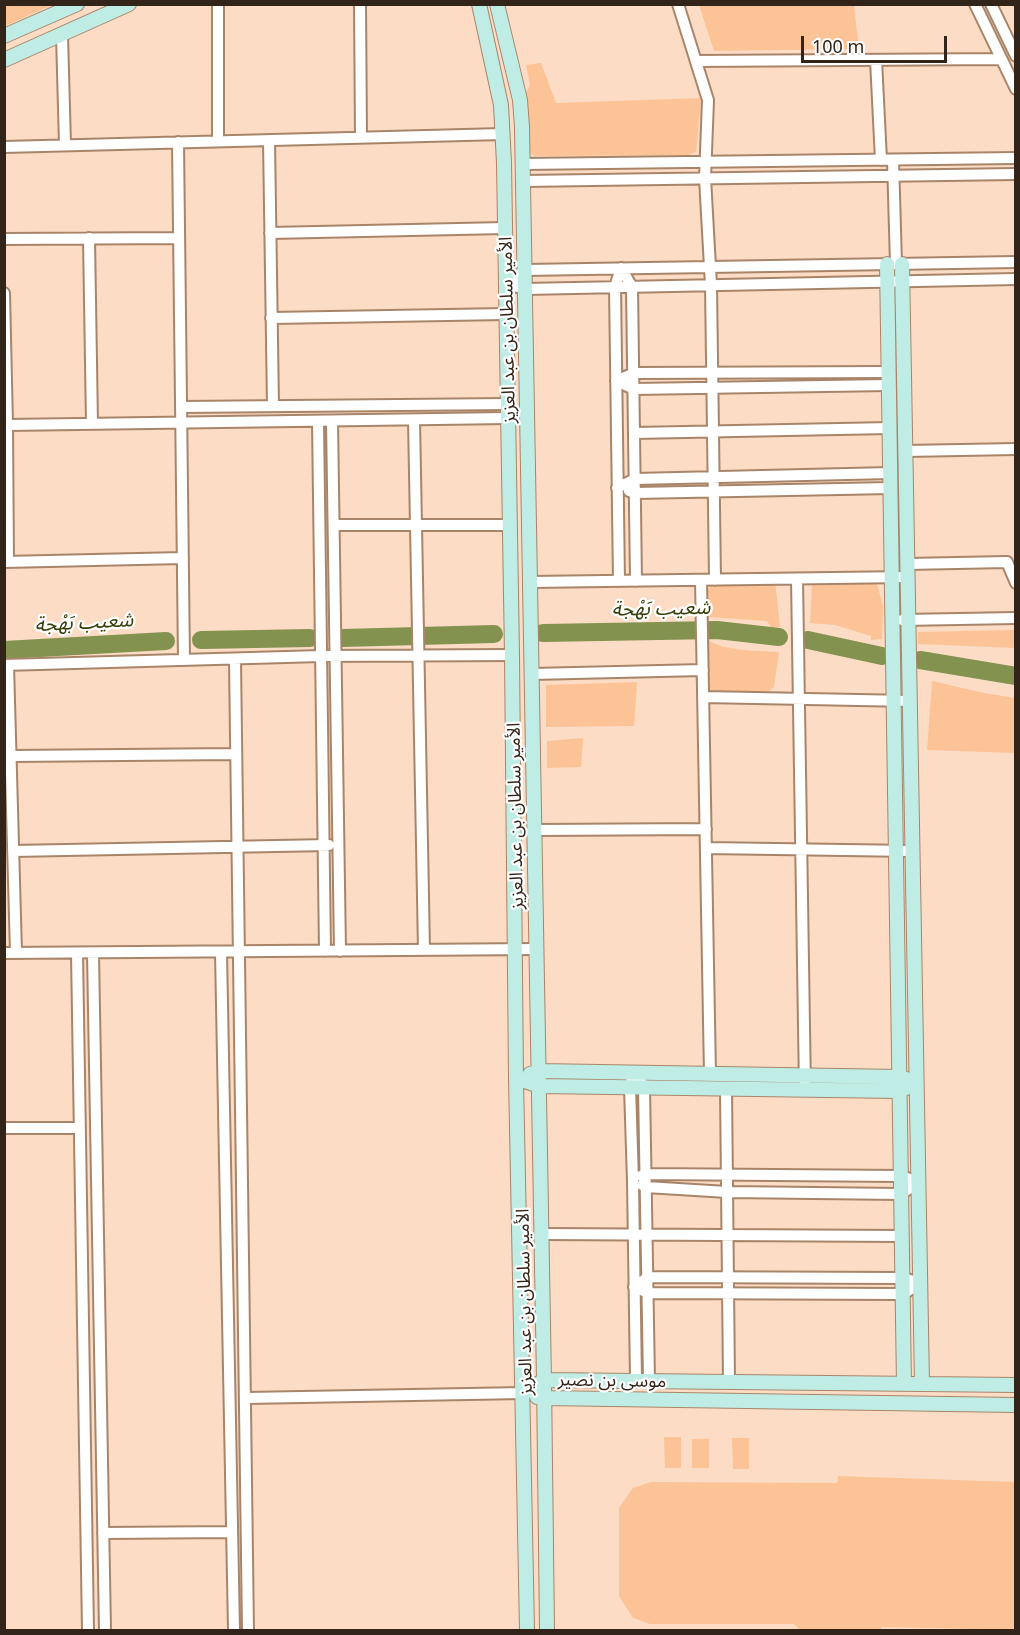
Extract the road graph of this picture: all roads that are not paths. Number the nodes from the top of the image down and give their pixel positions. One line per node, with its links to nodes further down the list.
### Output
1 (129, 4): 10 (street)
2 (218, 4): 21 (street)
3 (360, 4): 19 (street)
4 (479, 4): 18 (street, الأمير سلطان بن عبد العزيز)
5 (497, 4): 29 (street, الأمير سلطان بن عبد العزيز)
6 (678, 4): 16 (street)
7 (975, 4): 13 (street)
8 (991, 4): 12 (street)
9 (76, 5): 11 (street)
10 (62, 35): 14 (street); 23 (street)
11 (4, 36)
12 (1016, 56)
13 (1001, 59): 15 (street); 17 (street)
14 (4, 60)
15 (876, 60): 16 (street); 26 (street)
16 (696, 61): 28 (street)
17 (1016, 90)
18 (503, 134): 19 (street); 34 (street, الأمير سلطان بن عبد العزيز)
19 (361, 137): 20 (street)
20 (269, 140): 21 (street); 35 (street)
21 (218, 141): 22 (street)
22 (178, 142): 23 (street); 38 (street)
23 (65, 145): 24 (street)
24 (4, 147)
25 (1016, 158): 27 (street)
26 (880, 160): 27 (street); 28 (street)
27 (893, 160): 31 (street)
28 (706, 162): 29 (street); 32 (street)
29 (523, 164): 33 (street, الأمير سلطان بن عبد العزيز)
30 (1016, 174): 31 (street)
31 (894, 176): 32 (street); 40 (street)
32 (705, 178): 33 (street); 41 (street)
33 (523, 181): 43 (street, الأمير سلطان بن عبد العزيز)
34 (505, 228): 35 (street); 47 (street, الأمير سلطان بن عبد العزيز)
35 (270, 233): 54 (street)
36 (4, 238): 37 (street)
37 (90, 238): 38 (street); 69 (street)
38 (179, 238): 63 (street)
39 (1016, 262): 40 (street)
40 (895, 264): 41 (street); 45 (street); 46 (street)
41 (710, 267): 42 (street); 48 (street)
42 (621, 268): 43 (street); 49 (street); 50 (street)
43 (525, 270): 47 (street); 51 (street, الأمير سلطان بن عبد العزيز)
44 (1016, 279): 45 (street)
45 (902, 281): 46 (street); 75 (street)
46 (888, 282): 48 (street); 57 (street)
47 (506, 284): 51 (street); 53 (street, الأمير سلطان بن عبد العزيز)
48 (711, 285): 50 (street); 56 (street)
49 (615, 287): 50 (street); 51 (street); 58 (street)
50 (632, 287): 55 (street)
51 (525, 289): 95 (street, الأمير سلطان بن عبد العزيز)
52 (4, 293): 70 (street)
53 (506, 314): 54 (street); 61 (street, الأمير سلطان بن عبد العزيز)
54 (271, 318): 62 (street)
55 (634, 373): 56 (street); 58 (street); 60 (street)
56 (712, 373): 57 (street); 59 (street)
57 (889, 379): 59 (street); 71 (street)
58 (616, 381): 60 (street); 79 (street)
59 (712, 388): 60 (street); 72 (street)
60 (634, 389): 73 (street)
61 (508, 404): 62 (street); 64 (street, الأمير سلطان بن عبد العزيز)
62 (273, 406): 63 (street)
63 (181, 407): 68 (street)
64 (508, 418): 65 (street); 85 (street, الأمير سلطان بن عبد العزيز)
65 (414, 420): 67 (street); 84 (street)
66 (318, 421): 67 (street); 68 (street); 102 (street)
67 (332, 421): 83 (street)
68 (181, 423): 69 (street); 86 (street)
69 (92, 424): 70 (street)
70 (7, 425): 87 (street)
71 (890, 428): 72 (street); 76 (street)
72 (713, 432): 73 (street); 77 (street)
73 (634, 433): 78 (street)
74 (1016, 449): 75 (street)
75 (905, 451): 88 (street)
76 (890, 473): 77 (street); 80 (street)
77 (714, 477): 78 (street); 81 (street)
78 (635, 479): 79 (street); 82 (street)
79 (617, 488): 82 (street); 93 (street)
80 (891, 488): 81 (street); 89 (street)
81 (714, 492): 82 (street); 92 (street)
82 (635, 493): 94 (street)
83 (334, 525): 84 (street); 103 (street)
84 (416, 525): 85 (street); 100 (street)
85 (510, 525): 101 (street, الأمير سلطان بن عبد العزيز)
86 (183, 558): 87 (street); 105 (street)
87 (6, 562)
88 (908, 571): 89 (street); 96 (street); 98 (street)
89 (892, 577): 90 (street); 99 (street)
90 (797, 579): 92 (street); 110 (street)
91 (701, 580): 92 (street); 94 (street); 107 (street)
92 (715, 580)
93 (619, 581): 94 (street); 95 (street)
94 (636, 581)
95 (530, 582): 108 (street, الأمير سلطان بن عبد العزيز)
96 (1016, 583)
97 (1016, 618): 98 (street)
98 (908, 620): 99 (street); 112 (street)
99 (893, 621): 111 (street)
100 (418, 651): 101 (street); 103 (street); 126 (street)
101 (512, 655): 127 (street, الأمير سلطان بن عبد العزيز)
102 (321, 656): 103 (street); 104 (street); 117 (street)
103 (335, 656): 118 (street)
104 (235, 659): 105 (street); 113 (street)
105 (184, 660): 106 (street)
106 (6, 665): 114 (street)
107 (703, 670): 108 (street); 109 (street)
108 (532, 674): 116 (street, الأمير سلطان بن عبد العزيز)
109 (703, 697): 110 (street); 115 (street)
110 (799, 699): 111 (street); 121 (street)
111 (894, 700): 112 (street); 123 (street)
112 (910, 701): 124 (street)
113 (236, 754): 114 (street); 119 (street)
114 (11, 756): 122 (street)
115 (706, 829): 116 (street); 120 (street)
116 (535, 830): 125 (street, الأمير سلطان بن عبد العزيز)
117 (324, 845): 118 (street); 119 (street); 128 (street)
118 (338, 845): 129 (street)
119 (237, 847): 122 (street); 132 (street)
120 (706, 848): 121 (street); 136 (street)
121 (801, 850): 123 (street); 137 (street)
122 (13, 851): 133 (street)
123 (896, 851): 124 (street); 138 (street)
124 (913, 851): 141 (street)
125 (537, 949): 127 (street); 135 (street, الأمير سلطان بن عبد العزيز)
126 (424, 950): 127 (street); 129 (street)
127 (515, 950): 139 (street, الأمير سلطان بن عبد العزيز)
128 (325, 951): 129 (street); 132 (street)
129 (340, 951)
130 (93, 952): 131 (street); 134 (street); 181 (street)
131 (221, 952): 132 (street); 180 (street)
132 (238, 952): 177 (street)
133 (10, 953): 134 (street)
134 (77, 953): 148 (street)
135 (539, 1071): 139 (street); 140 (street); 142 (street, الأمير سلطان بن عبد العزيز)
136 (710, 1074): 137 (street); 140 (street)
137 (804, 1075): 138 (street); 145 (street)
138 (900, 1077): 141 (street); 146 (street)
139 (516, 1078): 142 (street); 176 (street, الأمير سلطان بن عبد العزيز)
140 (632, 1080): 142 (street); 143 (street); 152 (street)
141 (916, 1082): 146 (street); 153 (street)
142 (539, 1086): 158 (street, الأمير سلطان بن عبد العزيز)
143 (645, 1087): 144 (street); 149 (street)
144 (726, 1089): 145 (street); 150 (street)
145 (805, 1090): 146 (street)
146 (900, 1091): 151 (street)
147 (4, 1128): 148 (street)
148 (80, 1128): 182 (street)
149 (646, 1174): 150 (street); 152 (street); 154 (street)
150 (726, 1174): 151 (street); 155 (street)
151 (901, 1176): 153 (street); 156 (street)
152 (633, 1181): 154 (street); 157 (street)
153 (919, 1182): 156 (street); 165 (street)
154 (646, 1187): 155 (street); 159 (street)
155 (727, 1192): 156 (street); 160 (street)
156 (901, 1194): 161 (street)
157 (633, 1233): 158 (street); 159 (street); 166 (street)
158 (542, 1234): 170 (street, الأمير سلطان بن عبد العزيز)
159 (647, 1234): 160 (street); 162 (street)
160 (727, 1235): 161 (street); 163 (street)
161 (902, 1236): 164 (street)
162 (648, 1277): 163 (street); 166 (street); 167 (street)
163 (728, 1277): 164 (street); 168 (street)
164 (903, 1278): 165 (street); 169 (street)
165 (921, 1283): 169 (street); 174 (street)
166 (634, 1287): 167 (street); 171 (street)
167 (648, 1293): 168 (street); 171 (street)
168 (728, 1293): 169 (street); 172 (street)
169 (903, 1294): 173 (street)
170 (544, 1380): 171 (street, موسى بن نصير); 176 (street, موسى بن نصير); 178 (street, الأمير سلطان بن عبد العزيز)
171 (642, 1381): 172 (street, موسى بن نصير)
172 (729, 1382): 173 (street, موسى بن نصير)
173 (904, 1384): 174 (street, موسى بن نصير)
174 (922, 1384): 175 (street, موسى بن نصير)
175 (1016, 1385)
176 (524, 1393): 177 (street); 178 (street, موسى بن نصير); 186 (street, الأمير سلطان بن عبد العزيز)
177 (246, 1398): 185 (street)
178 (544, 1398): 179 (street, موسى بن نصير); 187 (street, الأمير سلطان بن عبد العزيز)
179 (1016, 1405)
180 (232, 1532): 181 (street); 184 (street)
181 (103, 1533): 183 (street)
182 (88, 1630)
183 (105, 1630)
184 (234, 1630)
185 (248, 1630)
186 (527, 1630)
187 (547, 1630)

